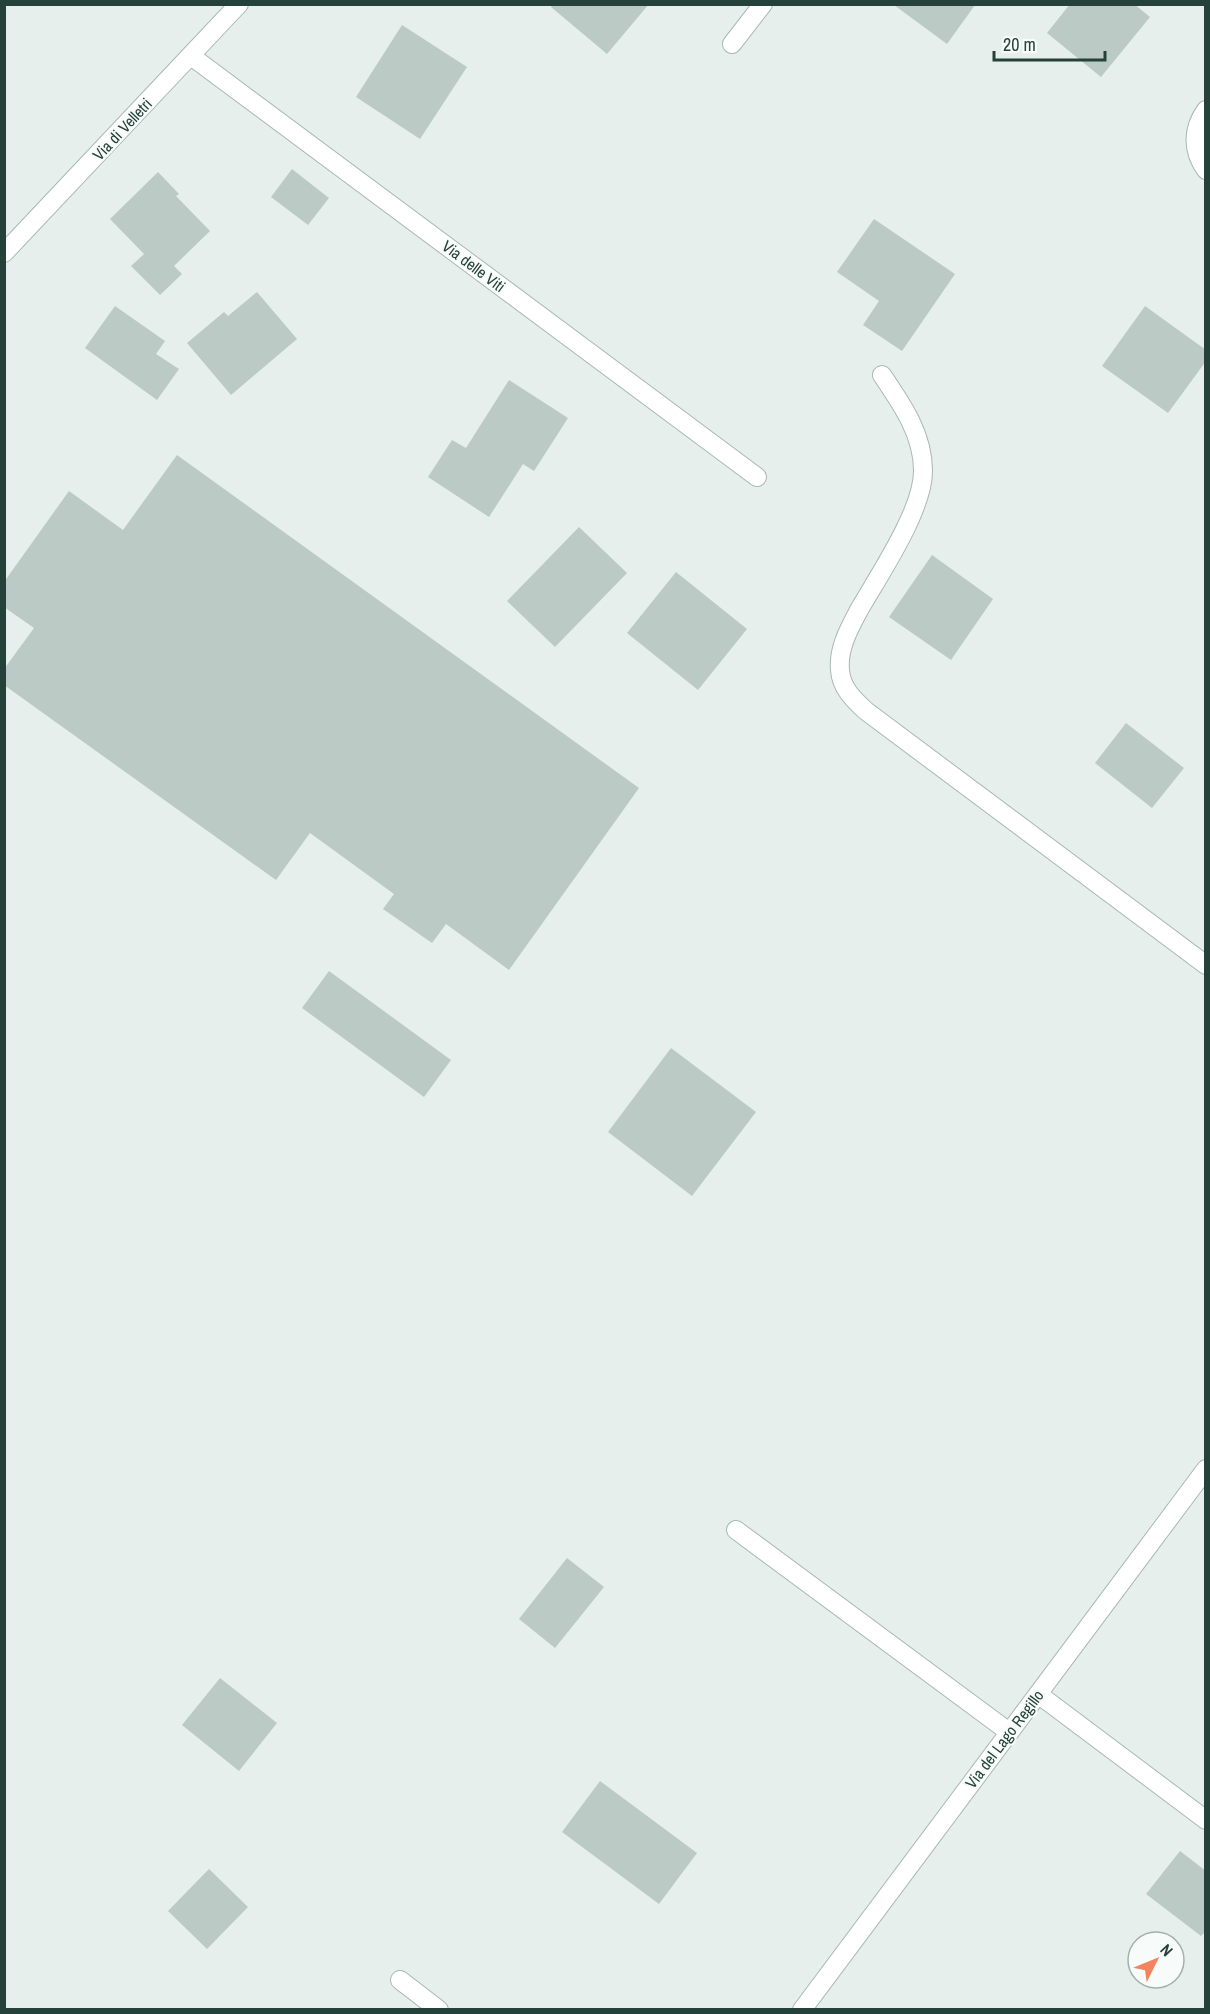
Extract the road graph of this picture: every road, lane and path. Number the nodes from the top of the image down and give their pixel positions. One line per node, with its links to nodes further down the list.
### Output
1 (239, 4): 4 (street, Via di Velletri)
2 (763, 4): 3 (street)
3 (732, 44)
4 (190, 56): 7 (street, Via di Velletri); 9 (street, Via delle Viti)
5 (1206, 110): 6 (street)
6 (1206, 170)
7 (4, 254)
8 (882, 375): 10 (street)
9 (757, 477)
10 (1206, 965)
11 (1206, 1469): 13 (street, Via del Lago Regillo)
12 (736, 1530): 14 (street)
13 (1038, 1694): 14 (street, Via del Lago Regillo); 15 (street)
14 (1009, 1732): 18 (street, Via del Lago Regillo)
15 (1206, 1820)
16 (400, 1980): 17 (street)
17 (439, 2010)
18 (802, 2010)

